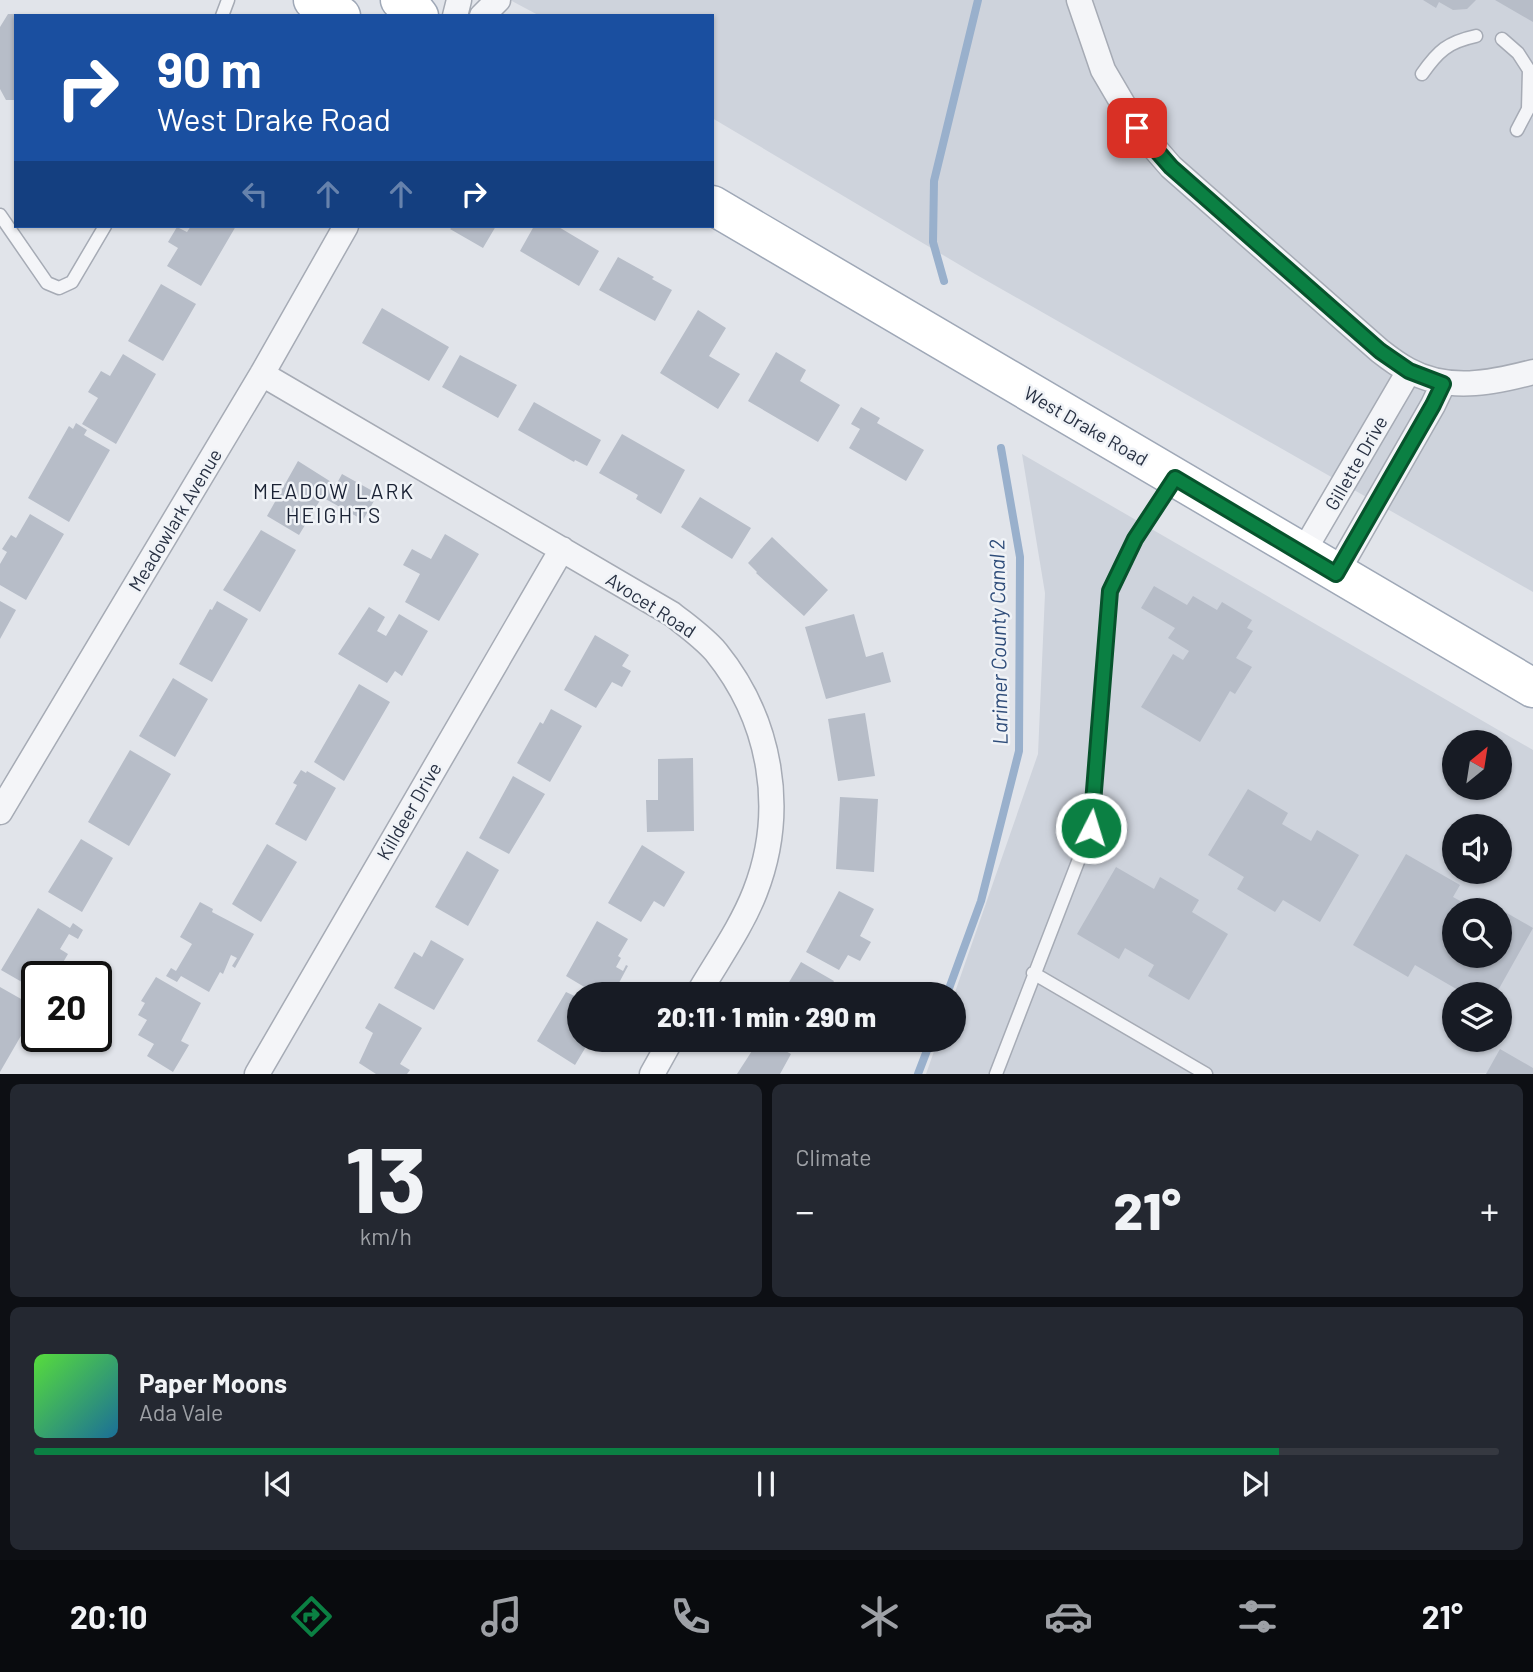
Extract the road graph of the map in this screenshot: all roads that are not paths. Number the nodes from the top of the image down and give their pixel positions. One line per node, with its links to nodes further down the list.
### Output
1 (313, 0): 5 (main road)
2 (400, 0): 6 (main road)
3 (498, 0): 7 (street)
4 (1079, 0): 16 (street)
5 (338, 14)
6 (417, 14)
7 (484, 14)
8 (1476, 36): 10 (lane)
9 (1502, 39): 11 (lane)
10 (1422, 74)
11 (1517, 130)
12 (714, 206): 20 (main road, West Drake Road)
13 (0, 215): 14 (lane)
14 (104, 228)
15 (345, 228): 18 (street, Meadowlark Avenue)
16 (1409, 371): 19 (street); 22 (street, Gillette Drive)
17 (1533, 372): 19 (street)
18 (262, 374): 21 (street, Avocet Road); 25 (street, Meadowlark Avenue)
19 (1443, 384): 23 (street, Gillette Drive)
20 (1175, 478): 22 (main road, West Drake Road); 26 (lane)
21 (562, 549): 27 (street, Avocet Road); 29 (street, Killdeer Drive)
22 (1303, 554): 23 (main road, West Drake Road)
23 (1336, 574): 24 (main road, West Drake Road)
24 (1533, 688)
25 (0, 812)
26 (1033, 973): 31 (lane); 32 (lane)
27 (705, 982)
28 (664, 1052): 30 (street)
29 (257, 1073)
30 (652, 1073)
31 (996, 1073)
32 (1206, 1073)

